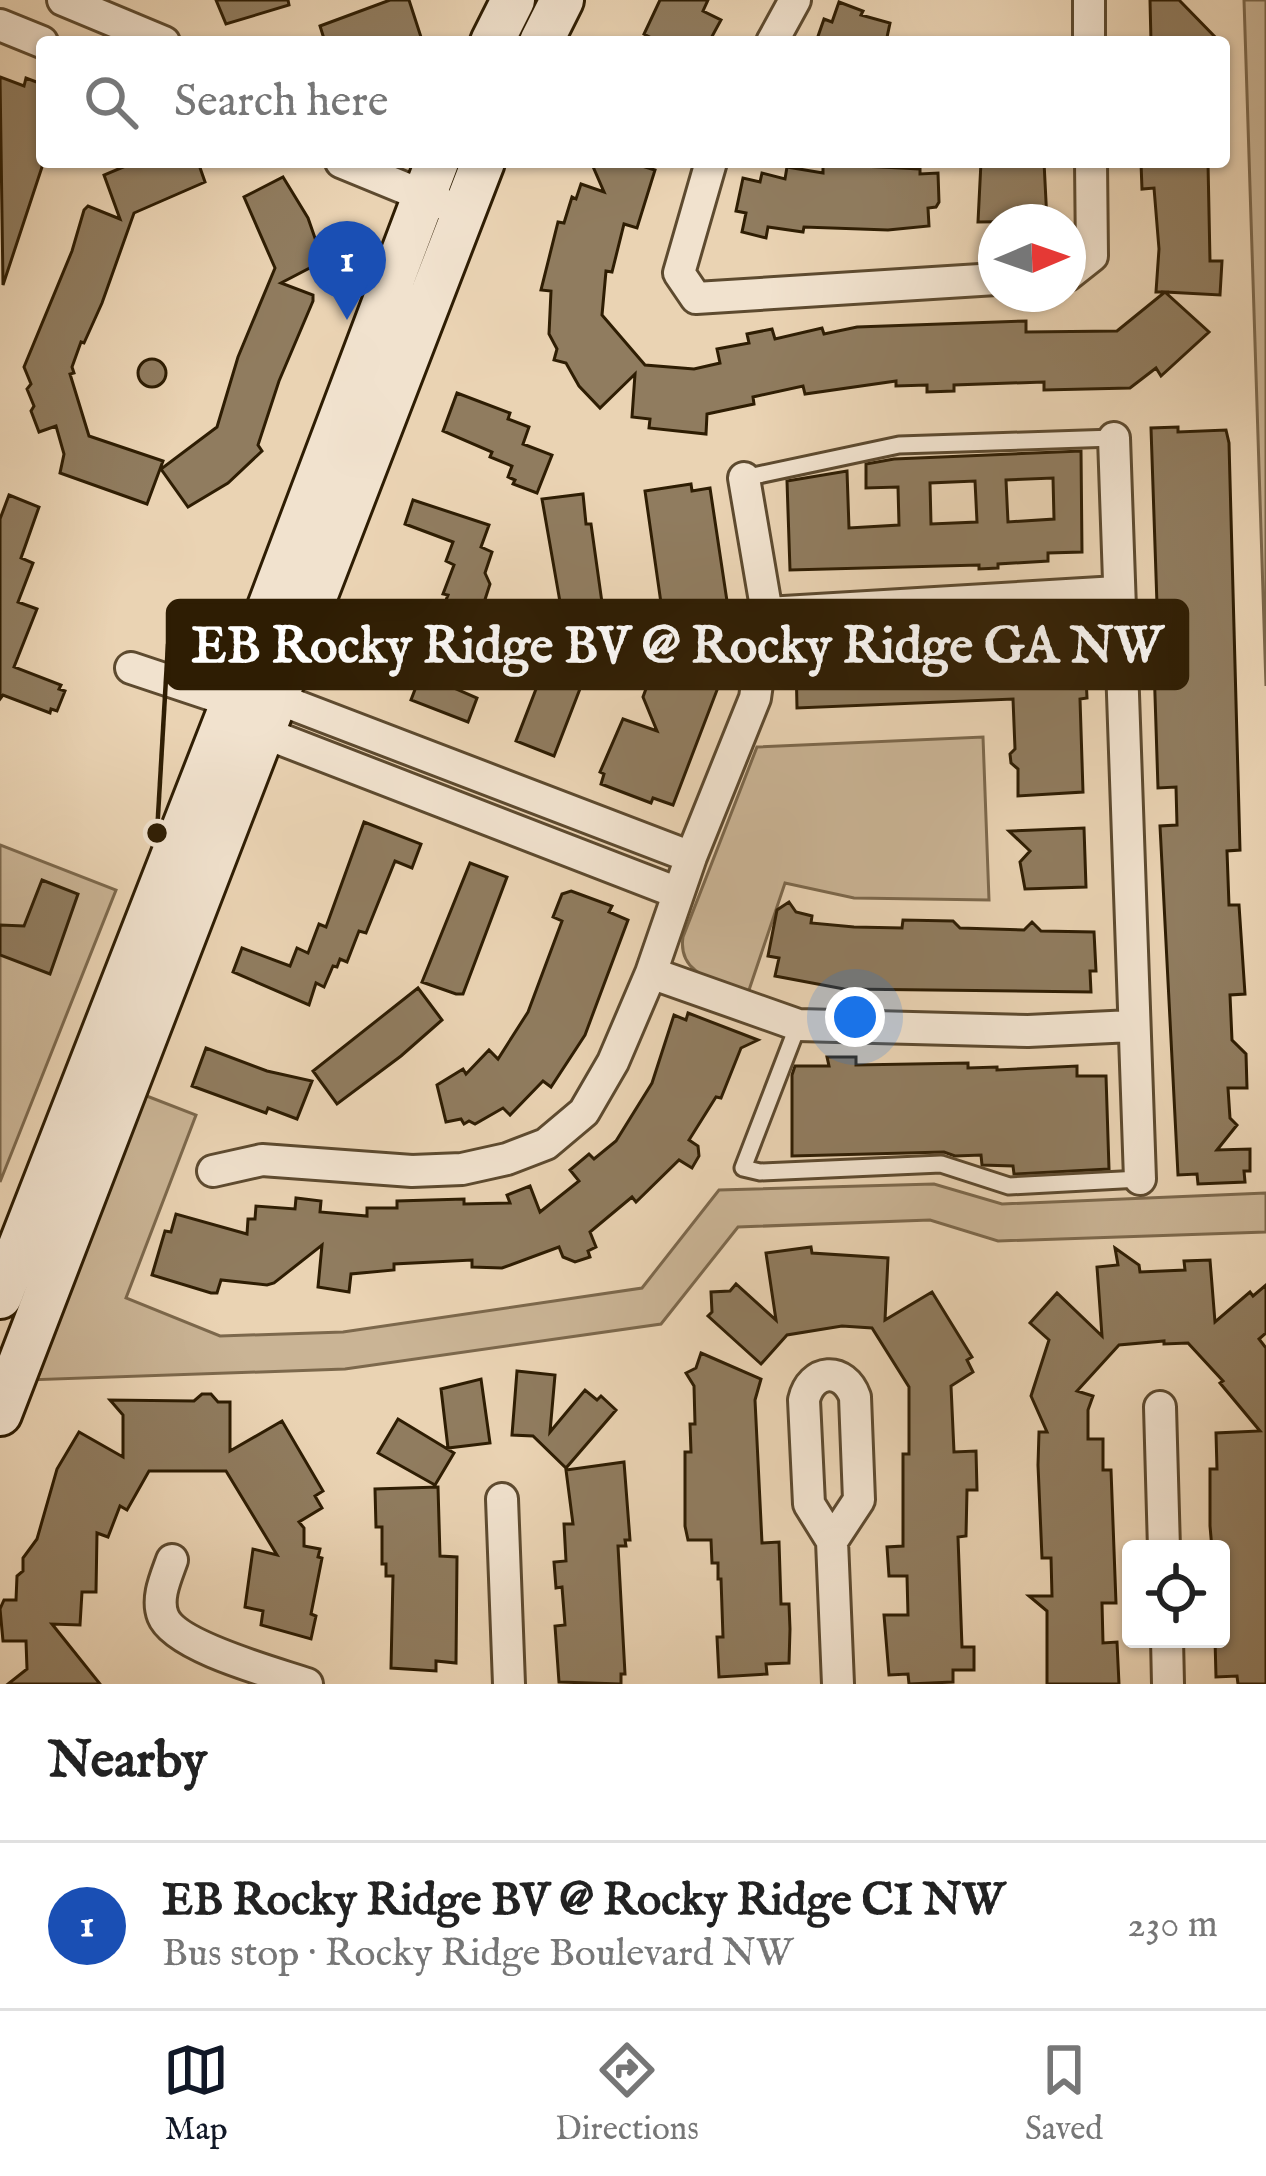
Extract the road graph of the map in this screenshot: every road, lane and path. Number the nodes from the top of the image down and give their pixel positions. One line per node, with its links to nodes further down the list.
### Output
1 (63, 0): 7 (street)
2 (513, 0): 8 (street)
3 (562, 0): 9 (street)
4 (795, 0): 10 (street)
5 (1089, 0): 11 (street)
6 (0, 25): 12 (street)
7 (150, 36)
8 (495, 36)
9 (544, 36)
10 (775, 36)
11 (1089, 36)
12 (36, 40)
13 (384, 168): 16 (street)
14 (709, 168): 18 (street)
15 (1091, 168): 17 (street)
16 (456, 178): 24 (street)
17 (1086, 260)
18 (978, 280)
19 (1114, 438): 20 (lane); 21 (street)
20 (744, 478): 22 (street)
21 (1118, 592): 22 (street); 29 (street)
22 (767, 613): 25 (street)
23 (131, 668): 24 (street)
24 (247, 707): 25 (street); 26 (street); 32 (street); 34 (street)
25 (691, 857): 26 (street)
26 (678, 893): 27 (street)
27 (651, 973): 28 (street); 30 (street)
28 (798, 1025): 29 (street); 31 (lane)
29 (1132, 1026): 31 (street)
30 (213, 1171)
31 (1140, 1179)
32 (0, 1297)
33 (1160, 1407): 37 (street)
34 (0, 1414)
35 (502, 1498): 41 (street)
36 (832, 1540): 36 (street); 42 (street)
37 (1164, 1540)
38 (172, 1560): 40 (street)
39 (1166, 1648): 43 (street)
40 (308, 1684)
41 (509, 1684)
42 (838, 1684)
43 (1168, 1684)

